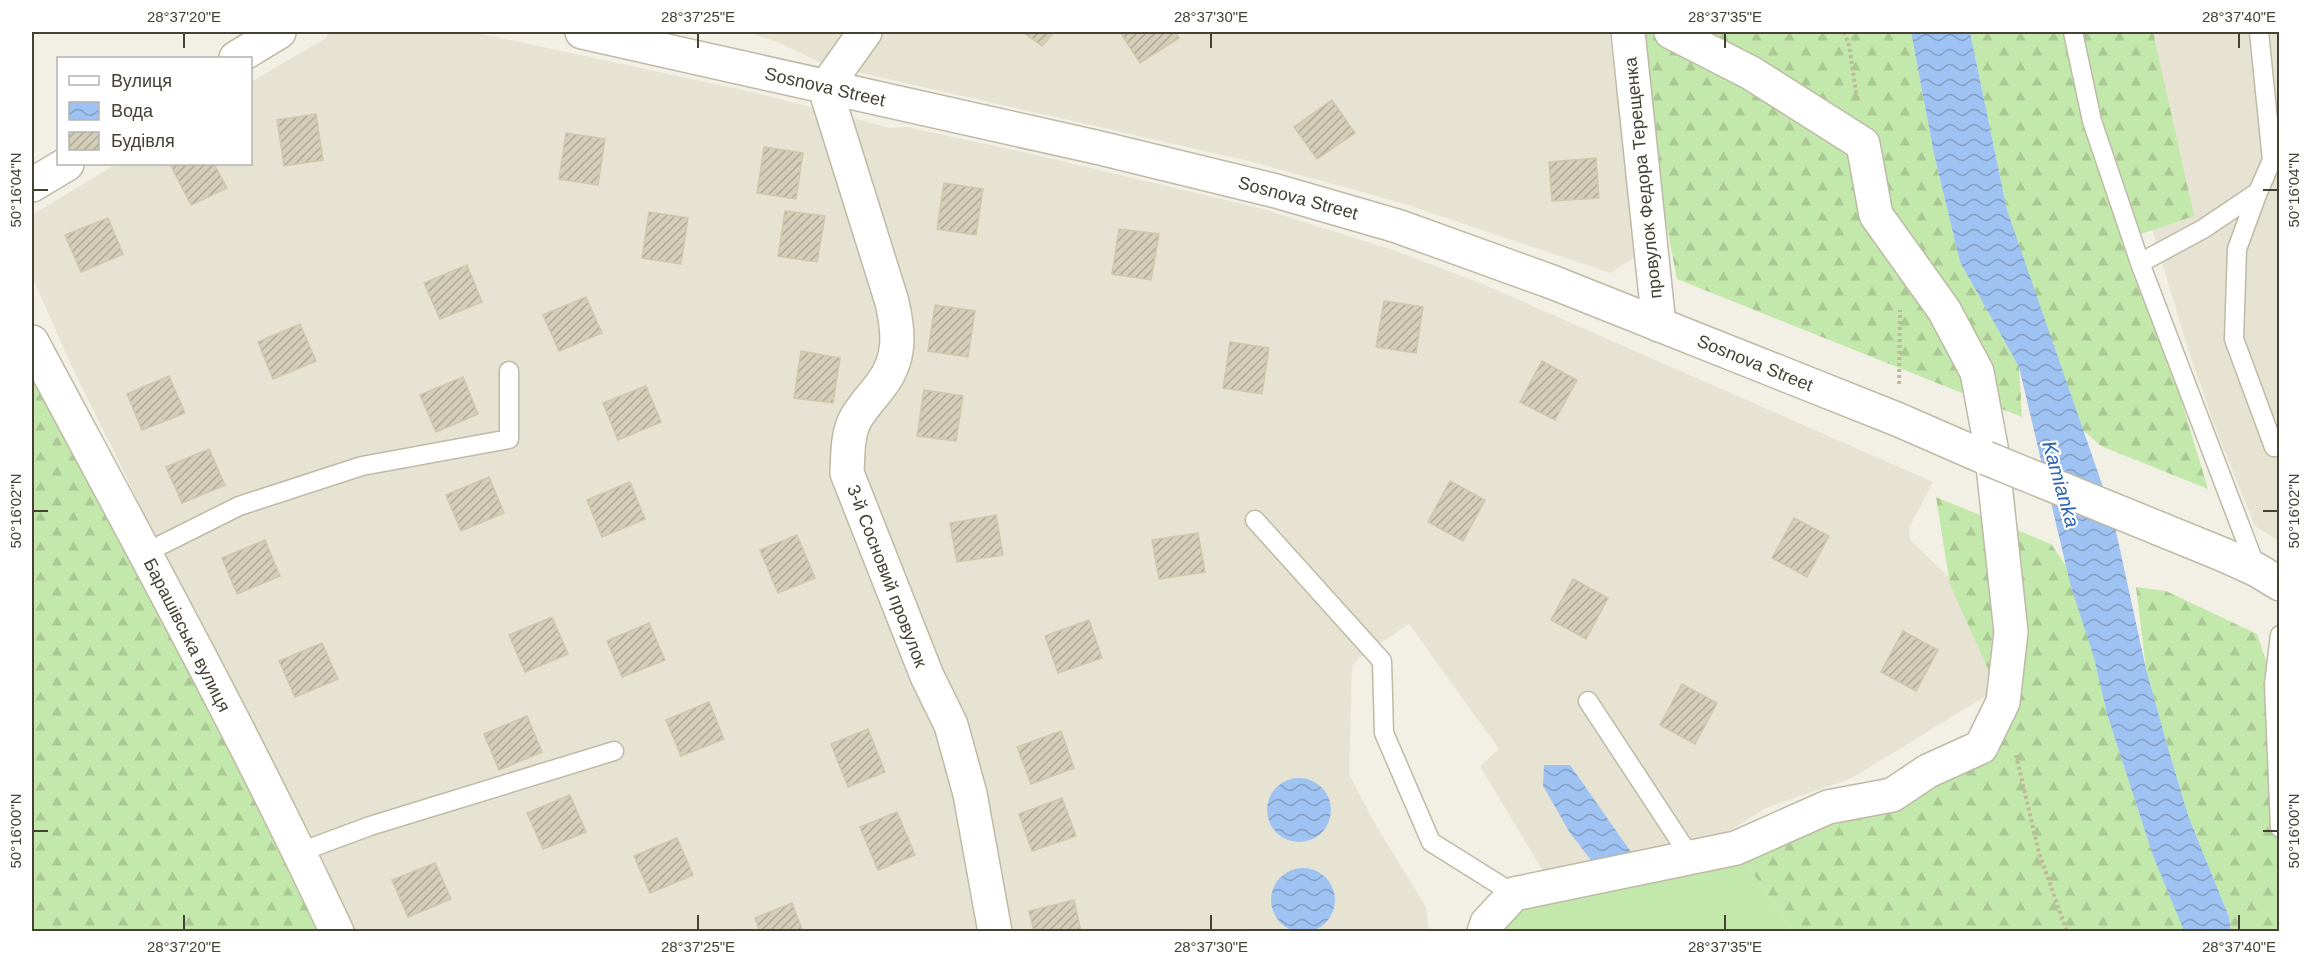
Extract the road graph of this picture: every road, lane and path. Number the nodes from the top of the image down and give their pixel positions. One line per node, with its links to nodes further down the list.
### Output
1 (279, 32): 9 (street)
2 (865, 32): 10 (street)
3 (1628, 32): 17 (street, провулок Федора Терещенка)
4 (1671, 32): 11 (street)
5 (1844, 32): 11 (path)
6 (2073, 32): 15 (lane)
7 (2259, 32): 14 (lane)
8 (593, 33): 10 (street, Sosnova Street)
9 (238, 57)
10 (825, 88): 17 (street, Sosnova Street); 34 (street, 3-й Сосновий провулок)
11 (1863, 144): 27 (street)
12 (65, 165): 13 (street)
13 (32, 185)
14 (2258, 192): 15 (lane); 21 (lane)
15 (2140, 263): 24 (lane)
16 (1900, 306): 20 (path)
17 (1659, 325): 20 (street, Sosnova Street)
18 (32, 342): 23 (street, Барашівська вулиця)
19 (509, 371): 23 (lane)
20 (1899, 420): 24 (street, Sosnova Street, bridge)
21 (2274, 447)
22 (1255, 520): 32 (lane)
23 (145, 553): 30 (street, Барашівська вулиця)
24 (2268, 577)
25 (2280, 635): 29 (lane)
26 (1588, 700): 31 (lane)
27 (2003, 702): 31 (street); 36 (path)
28 (614, 751): 30 (lane)
29 (2280, 828)
30 (300, 852): 33 (street, Барашівська вулиця)
31 (1691, 858): 32 (street)
32 (1514, 894): 35 (street)
33 (337, 932)
34 (995, 932)
35 (1484, 932)
36 (2067, 932)

